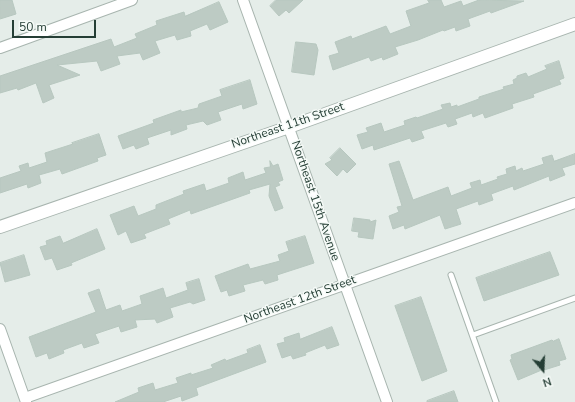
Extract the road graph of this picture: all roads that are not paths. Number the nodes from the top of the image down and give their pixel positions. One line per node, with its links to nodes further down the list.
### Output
1 (132, 0): 4 (street)
2 (243, 0): 5 (street, Northeast 15th Avenue)
3 (575, 24): 5 (street, Northeast 11th Street)
4 (0, 48)
5 (289, 126): 7 (street, Northeast 11th Street); 9 (street, Northeast 15th Avenue)
6 (575, 203): 9 (street, Northeast 12th Street)
7 (0, 227)
8 (451, 275): 12 (lane)
9 (344, 284): 13 (street, Northeast 12th Street); 14 (street, Northeast 15th Avenue)
10 (575, 298): 12 (lane)
11 (0, 329): 13 (street)
12 (473, 335): 15 (lane)
13 (25, 400)
14 (387, 402)
15 (496, 402)

